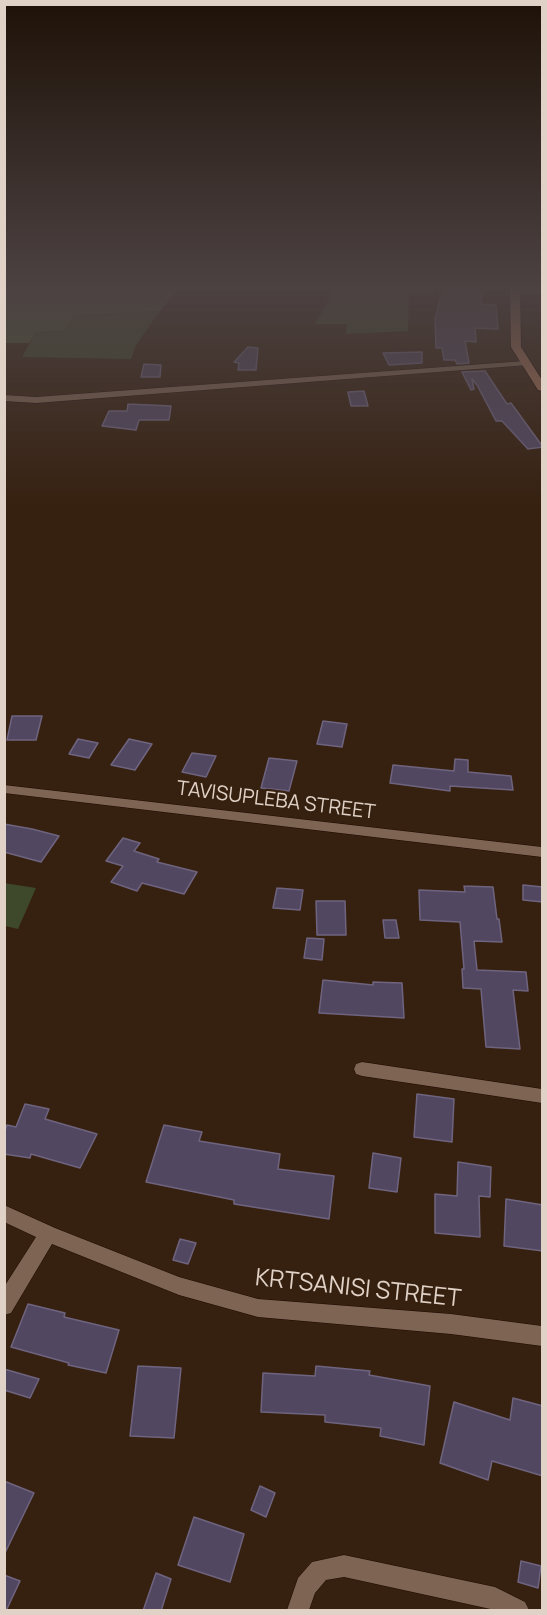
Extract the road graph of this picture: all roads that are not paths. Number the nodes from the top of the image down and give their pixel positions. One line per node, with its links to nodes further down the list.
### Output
1 (525, 363): 2 (main road); 3 (street)
2 (543, 388)
3 (4, 398)
4 (4, 789): 5 (street, TAVISUPLEBA STREET)
5 (543, 852)
6 (362, 1070): 7 (street)
7 (543, 1096)
8 (4, 1213): 9 (street, KRTSANISI STREET)
9 (48, 1234): 10 (street); 11 (street, KRTSANISI STREET)
10 (4, 1306)
11 (543, 1336)
12 (298, 1611): 13 (street)
13 (516, 1611)

